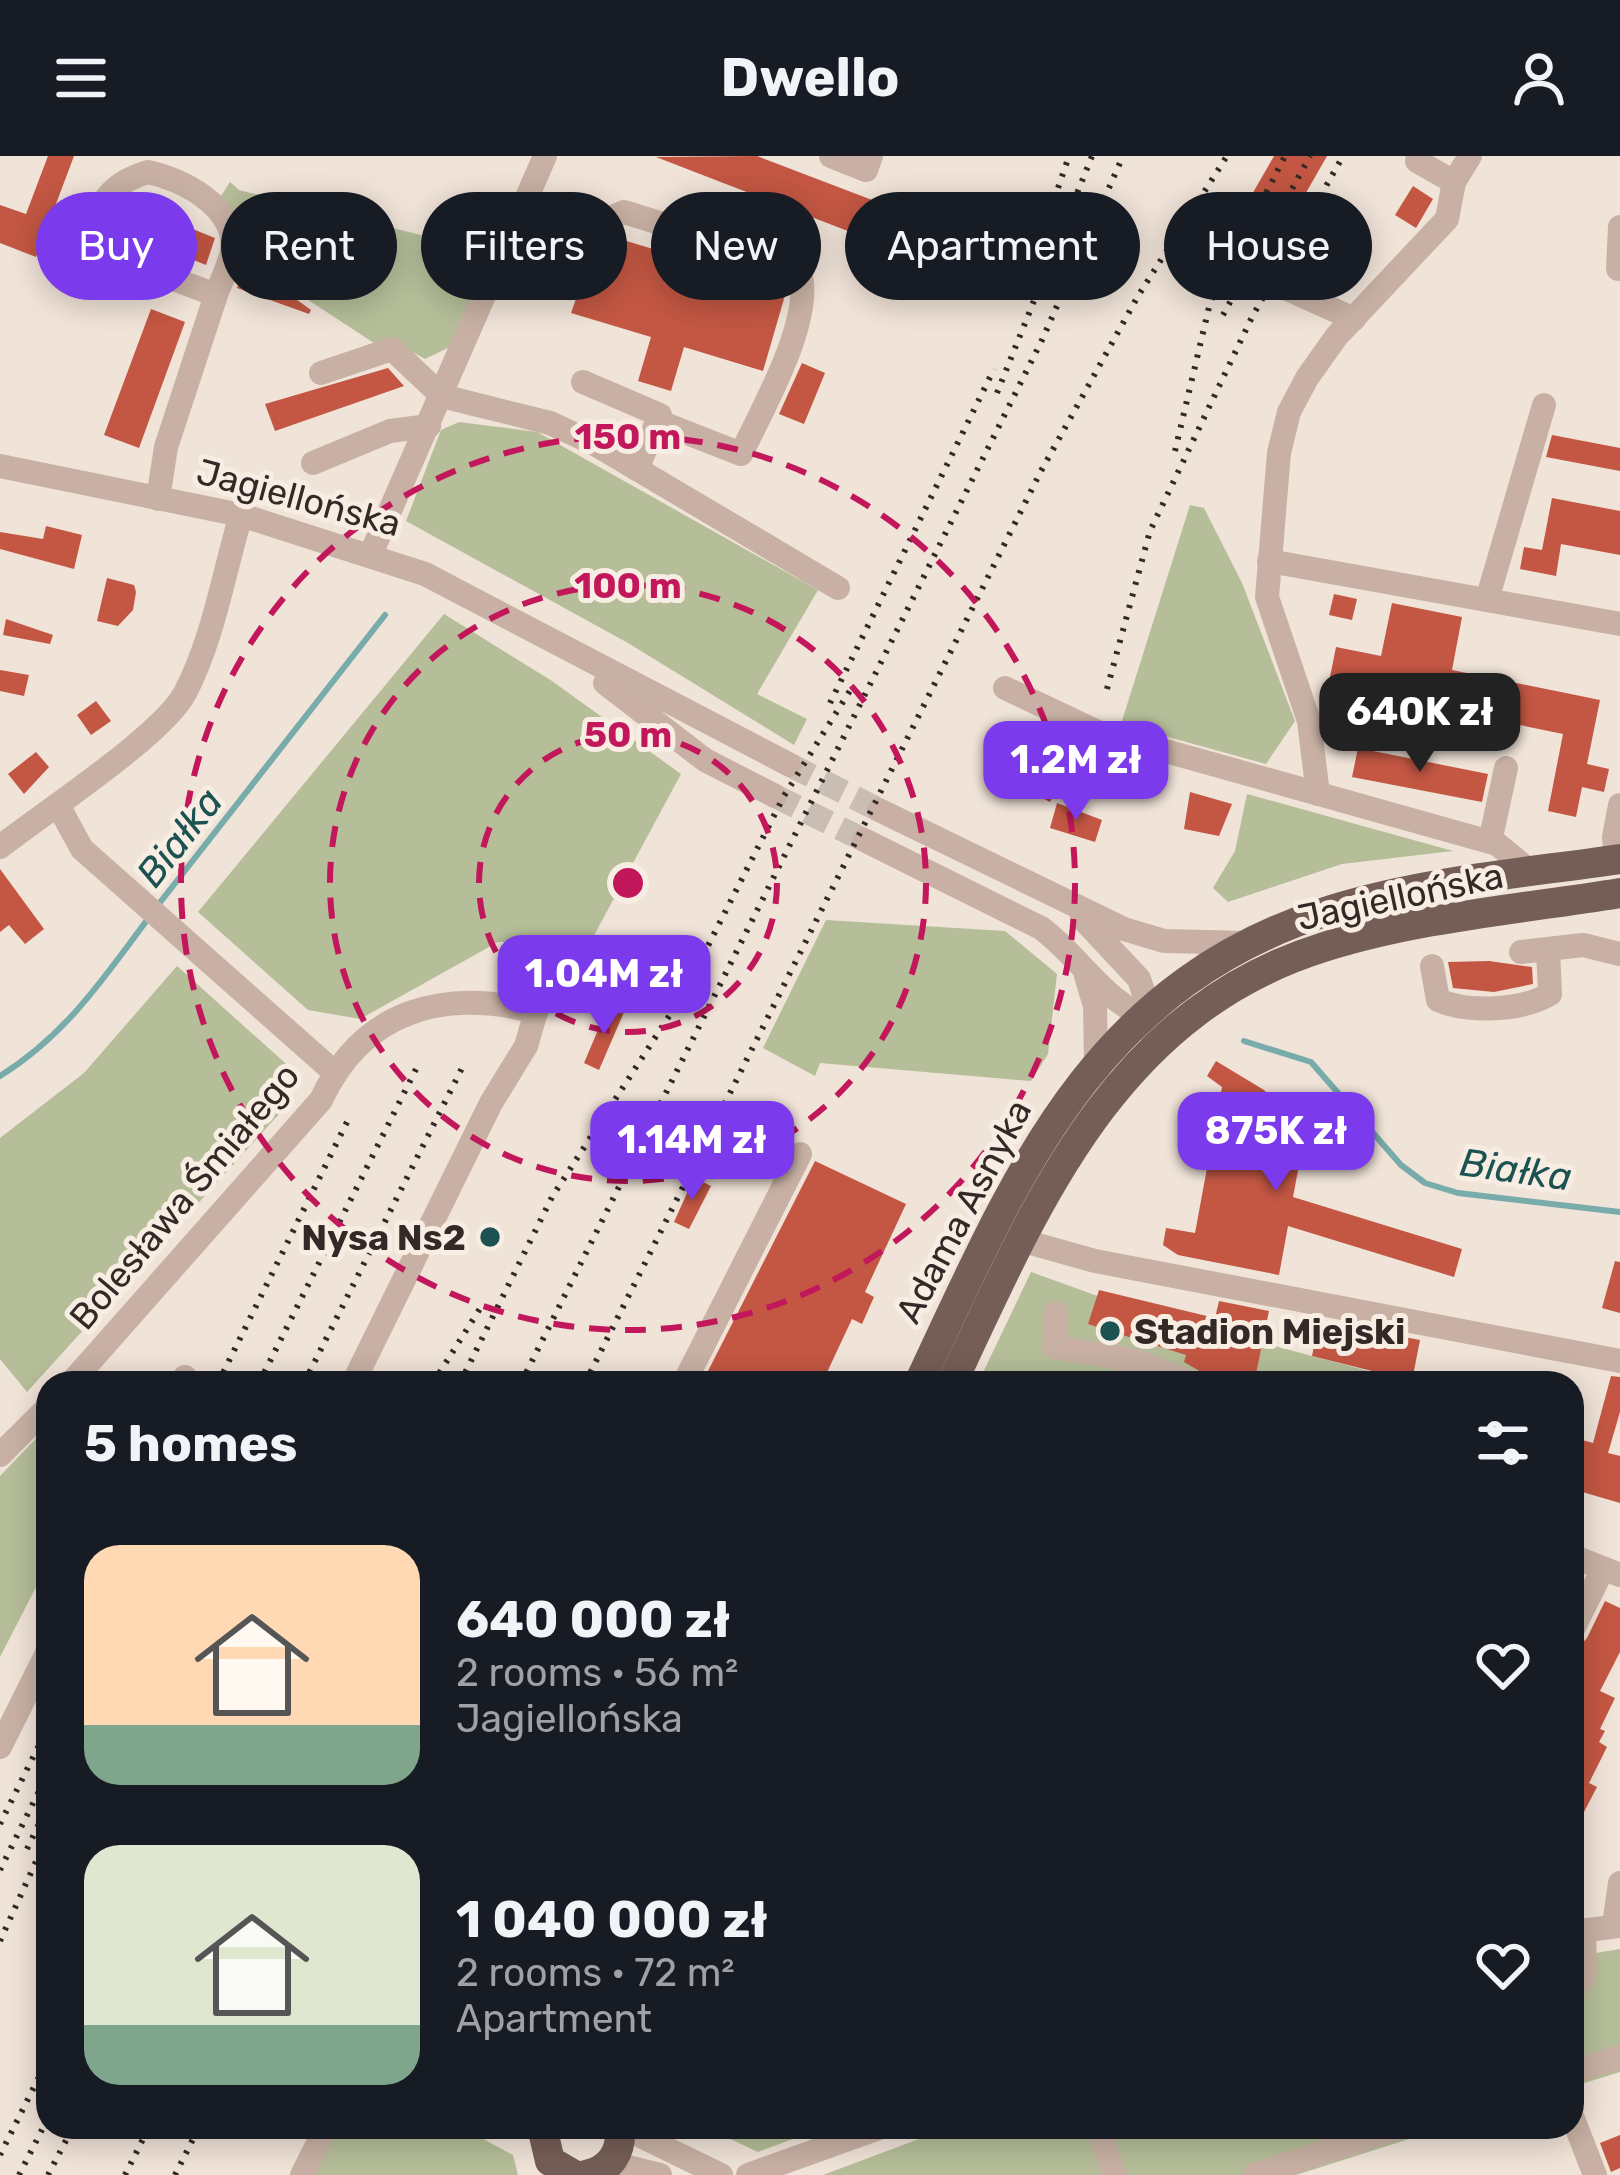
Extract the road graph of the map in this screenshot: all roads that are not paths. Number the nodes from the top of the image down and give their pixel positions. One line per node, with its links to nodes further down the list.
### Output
1 (545, 156): 7 (street)
2 (831, 156): 3 (street)
3 (871, 156)
4 (1470, 156): 6 (street)
5 (1417, 160): 6 (street)
6 (1454, 182): 14 (street)
7 (530, 192)
8 (627, 213): 19 (street)
9 (1620, 227): 10 (street)
10 (1618, 268)
11 (216, 295): 11 (street); 24 (street)
12 (484, 300): 17 (street)
13 (1312, 300): 14 (street)
14 (1354, 319): 27 (street)
15 (321, 373): 17 (street)
16 (584, 382): 19 (street)
17 (442, 396): 20 (street); 23 (street)
18 (1544, 405): 29 (street)
19 (657, 422): 23 (street)
20 (430, 426): 21 (street); 26 (street)
21 (313, 463)
22 (0, 466): 24 (street, Jagiellońska)
23 (637, 469): 28 (street)
24 (158, 499): 25 (street, Jagiellońska)
25 (241, 515): 26 (street, Jagiellońska); 38 (street)
26 (371, 554): 31 (street, Jagiellońska)
27 (1269, 561): 29 (street); 35 (street)
28 (838, 588)
29 (1487, 600): 30 (street)
30 (1620, 624)
31 (561, 648): 33 (street, Jagiellońska); 36 (street, Jagiellońska)
32 (1005, 688): 35 (street, Jagiellońska)
33 (790, 765)
34 (1505, 768): 41 (street)
35 (1318, 794): 41 (street, Jagiellońska)
36 (775, 796)
37 (1620, 805): 43 (street)
38 (58, 807): 42 (street); 61 (street, Bolesława Śmiałego)
39 (879, 810): 45 (street, Jagiellońska)
40 (864, 840): 48 (street)
41 (1490, 842): 44 (street, Jagiellońska)
42 (0, 847)
43 (1618, 859): 44 (main road, Jagiellońska)
44 (1531, 872): 49 (main road, Jagiellońska)
45 (1015, 878): 47 (street, Jagiellońska); 48 (street)
46 (1620, 893): 58 (main road, Jagiellońska)
47 (1067, 904): 49 (street, Jagiellońska); 57 (street, Jagiellońska)
48 (1001, 907): 54 (street)
49 (1249, 943): 57 (main road, Adama Asnyka)
50 (1548, 950): 52 (street); 53 (street); 55 (street)
51 (624, 952): 56 (street)
52 (1521, 952)
53 (1620, 954)
54 (1081, 962): 57 (street); 60 (street)
55 (1432, 966)
56 (536, 1012): 61 (street); 67 (street)
57 (1143, 1018): 58 (street); 59 (street, Jagiellońska); 60 (main road, Adama Asnyka)
58 (1180, 1026): 59 (main road, Adama Asnyka)
59 (1147, 1055): 63 (main road, Adama Asnyka)
60 (1096, 1065): 69 (main road, Adama Asnyka)
61 (334, 1072): 66 (street, Bolesława Śmiałego)
62 (800, 1154): 68 (street)
63 (1020, 1240): 65 (street); 70 (main road, Adama Asnyka)
64 (1055, 1313): 71 (street)
65 (1620, 1361)
66 (82, 1371)
67 (359, 1371)
68 (690, 1371)
69 (925, 1371)
70 (958, 1371)
71 (1162, 1371)
72 (36, 1419): 73 (street)
73 (29, 1426): 74 (street); 75 (street)
74 (0, 1431)
75 (0, 1455)
76 (1611, 1573): 77 (street)
77 (1584, 1613)
78 (36, 1675): 79 (street)
79 (0, 1747)
80 (1620, 1882): 81 (street)
81 (1617, 1925): 82 (street)
82 (1584, 1930)
83 (1620, 2056): 84 (street)
84 (1584, 2068)
85 (320, 2139): 94 (street)
86 (621, 2139): 93 (main road)
87 (646, 2139): 97 (street)
88 (849, 2139): 98 (street)
89 (1102, 2139): 99 (street)
90 (1363, 2139): 100 (street)
91 (1581, 2139): 101 (street)
92 (542, 2143): 95 (main road)
93 (596, 2172): 96 (street)
94 (302, 2175)
95 (574, 2175)
96 (660, 2175)
97 (721, 2175)
98 (750, 2175)
99 (1115, 2175)
100 (1254, 2175)
101 (1595, 2175)

